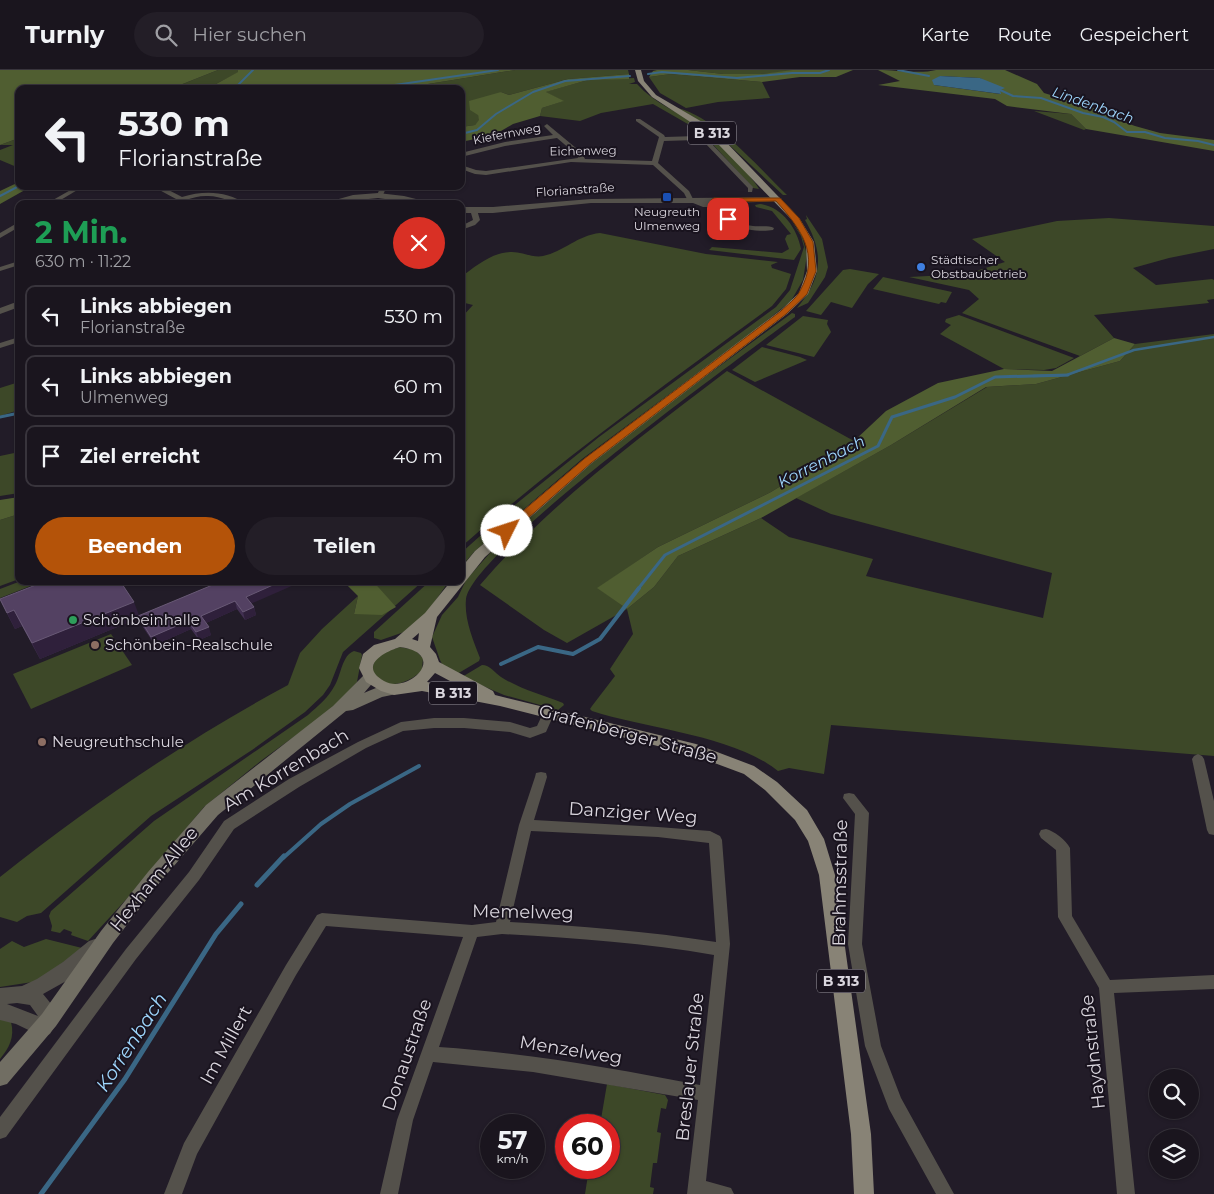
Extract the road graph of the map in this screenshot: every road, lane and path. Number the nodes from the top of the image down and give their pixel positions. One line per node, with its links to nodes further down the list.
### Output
1 (638, 70): 16 (main road, B 313)
2 (638, 120): 5 (street)
3 (547, 126): 4 (street, Kiefernweg)
4 (558, 136): 6 (street, Kiefernweg); 7 (street, Kiefernweg)
5 (662, 138): 8 (street); 13 (street)
6 (465, 154)
7 (582, 160): 8 (street, Eichenweg); 9 (street, Eichenweg)
8 (655, 163): 21 (street)
9 (465, 169)
10 (73, 190): 17 (street)
11 (163, 190): 15 (street)
12 (382, 190): 14 (street)
13 (750, 191)
14 (380, 195): 19 (street); 20 (street)
15 (181, 199): 18 (street)
16 (778, 199): 22 (street, Florianstraße); 35 (main road, B 313)
17 (56, 200)
18 (235, 200)
19 (340, 200)
20 (414, 200)
21 (690, 200): 22 (street, Florianstraße); 24 (street, Florianstraße)
22 (714, 202): 27 (street)
23 (465, 210): 24 (street, Florianstraße)
24 (475, 211): 26 (street)
25 (15, 227): 28 (street)
26 (465, 227)
27 (770, 228)
28 (0, 236)
29 (15, 263): 30 (street)
30 (1, 268)
31 (15, 305): 32 (street)
32 (2, 308)
33 (15, 340): 34 (street)
34 (0, 346)
35 (465, 572)
36 (455, 585): 37 (main road)
37 (430, 616): 38 (main road); 39 (main road)
38 (400, 642): 39 (main road); 41 (main road)
39 (422, 648): 40 (main road)
40 (431, 664): 42 (main road); 43 (main road, Grafenberger Straße / B 313)
41 (369, 679): 42 (main road); 44 (main road, Hexham-Allee)
42 (401, 688): 43 (main road, Grafenberger Straße / B 313); 44 (main road, Hexham-Allee)
43 (500, 700): 45 (main road, Grafenberger Straße / B 313)
44 (338, 710): 56 (main road, Hexham-Allee)
45 (548, 714): 67 (street, Am Korrenbach); 72 (main road, Grafenberger Straße / B 313)
46 (1198, 759): 49 (street)
47 (541, 777): 50 (street)
48 (849, 798): 73 (street, Brahmsstraße)
49 (1212, 804): 51 (street)
50 (526, 825): 54 (street); 57 (street, Danziger Weg)
51 (1214, 830)
52 (1046, 834): 59 (street, Haydnstraße)
53 (322, 918): 55 (street, Memelweg); 69 (street, Im Millert)
54 (502, 928): 55 (street, Memelweg); 57 (street, Memelweg)
55 (472, 931): 64 (street, Donaustraße)
56 (107, 937): 60 (street); 63 (main road, Hexham-Allee)
57 (722, 950): 66 (street, Breslauer Straße)
58 (1214, 982): 59 (street)
59 (1106, 987): 74 (street, Haydnstraße)
60 (23, 994): 61 (street); 63 (street)
61 (0, 997)
62 (0, 1011): 63 (street)
63 (46, 1024): 65 (main road, Hexham-Allee)
64 (428, 1054): 66 (street, Menzelweg); 70 (street, Donaustraße)
65 (0, 1077)
66 (706, 1094): 68 (street, Breslauer Straße)
67 (0, 1130)
68 (696, 1191): 71 (street, Breslauer Straße)
69 (172, 1194)
70 (389, 1194)
71 (724, 1194)
72 (864, 1194)
73 (945, 1194)
74 (1126, 1194)

